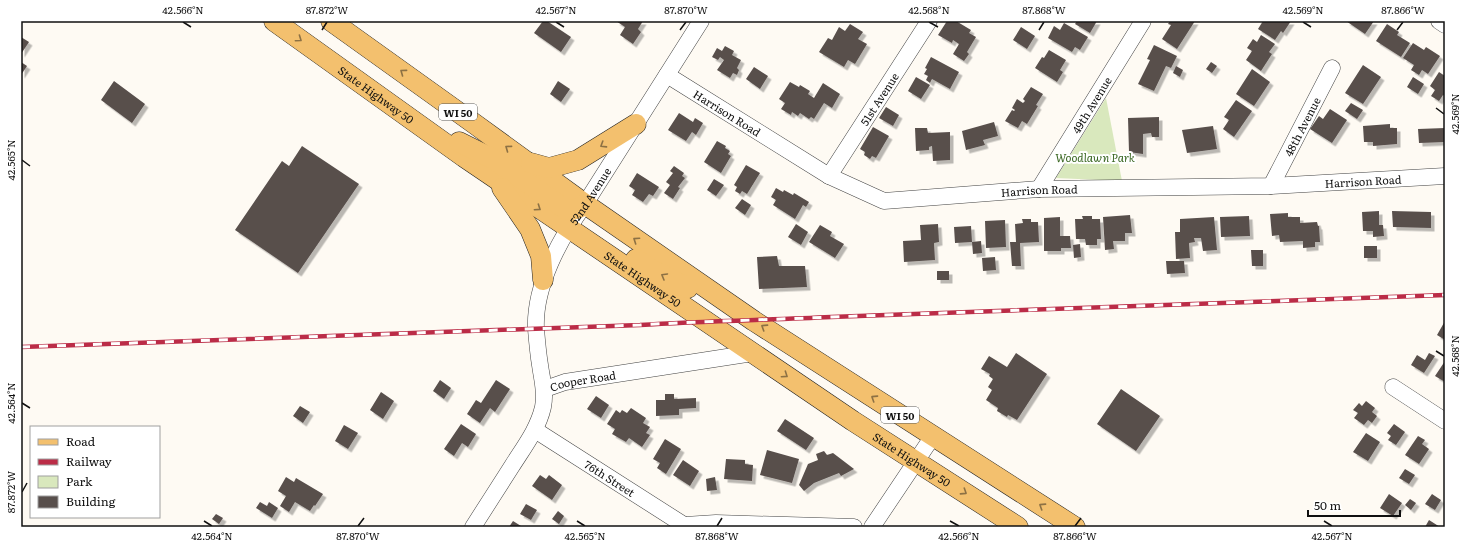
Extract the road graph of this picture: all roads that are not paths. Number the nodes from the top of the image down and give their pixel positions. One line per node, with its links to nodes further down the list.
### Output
1 (274, 21): 10 (main road, State Highway 50 / WI 50, one-way to 10)
2 (331, 21): 12 (main road, WI 50, one-way to 2)
3 (701, 21): 9 (street, 52nd Avenue)
4 (929, 21): 13 (street, 51st Avenue)
5 (1143, 21): 17 (street, 49th Avenue)
6 (1439, 21): 7 (street)
7 (1445, 25)
8 (1332, 68): 16 (street, 48th Avenue)
9 (667, 75): 11 (street, 52nd Avenue); 13 (street, Harrison Road)
10 (417, 124): 15 (main road, State Highway 50 / WI 50); 18 (main road)
11 (636, 124): 12 (main road, one-way to 12); 18 (street, 52nd Avenue)
12 (527, 162): 18 (main road, WI 50)
13 (829, 176): 17 (street, Harrison Road)
14 (1445, 176): 16 (street, Harrison Road)
15 (496, 180): 19 (main road, State Highway 50 / WI 50, one-way to 19); 20 (main road)
16 (1271, 186): 17 (street, Harrison Road)
17 (1039, 189)
18 (584, 204): 19 (street, 52nd Avenue); 21 (main road, WI 50, one-way to 18)
19 (568, 228): 20 (street, 52nd Avenue); 21 (main road, one-way to 19); 22 (main road, State Highway 50 / WI 50)
20 (543, 280): 24 (street, 52nd Avenue)
21 (726, 301): 27 (main road, WI 50, one-way to 21)
22 (753, 353): 24 (street, Cooper Road); 28 (main road, State Highway 50 / WI 50, one-way to 28)
23 (1393, 387): 25 (street)
24 (545, 390): 26 (street, Cooper Road)
25 (1445, 421)
26 (535, 430): 29 (street, 76th Street); 30 (street, Cooper Road)
27 (933, 436): 28 (street); 34 (main road, WI 50, one-way to 27)
28 (916, 461): 32 (street); 33 (main road, State Highway 50 / WI 50, one-way to 33)
29 (685, 526): 31 (street, 76th Street)
30 (473, 527)
31 (854, 527)
32 (872, 527)
33 (1018, 527)
34 (1075, 527)

